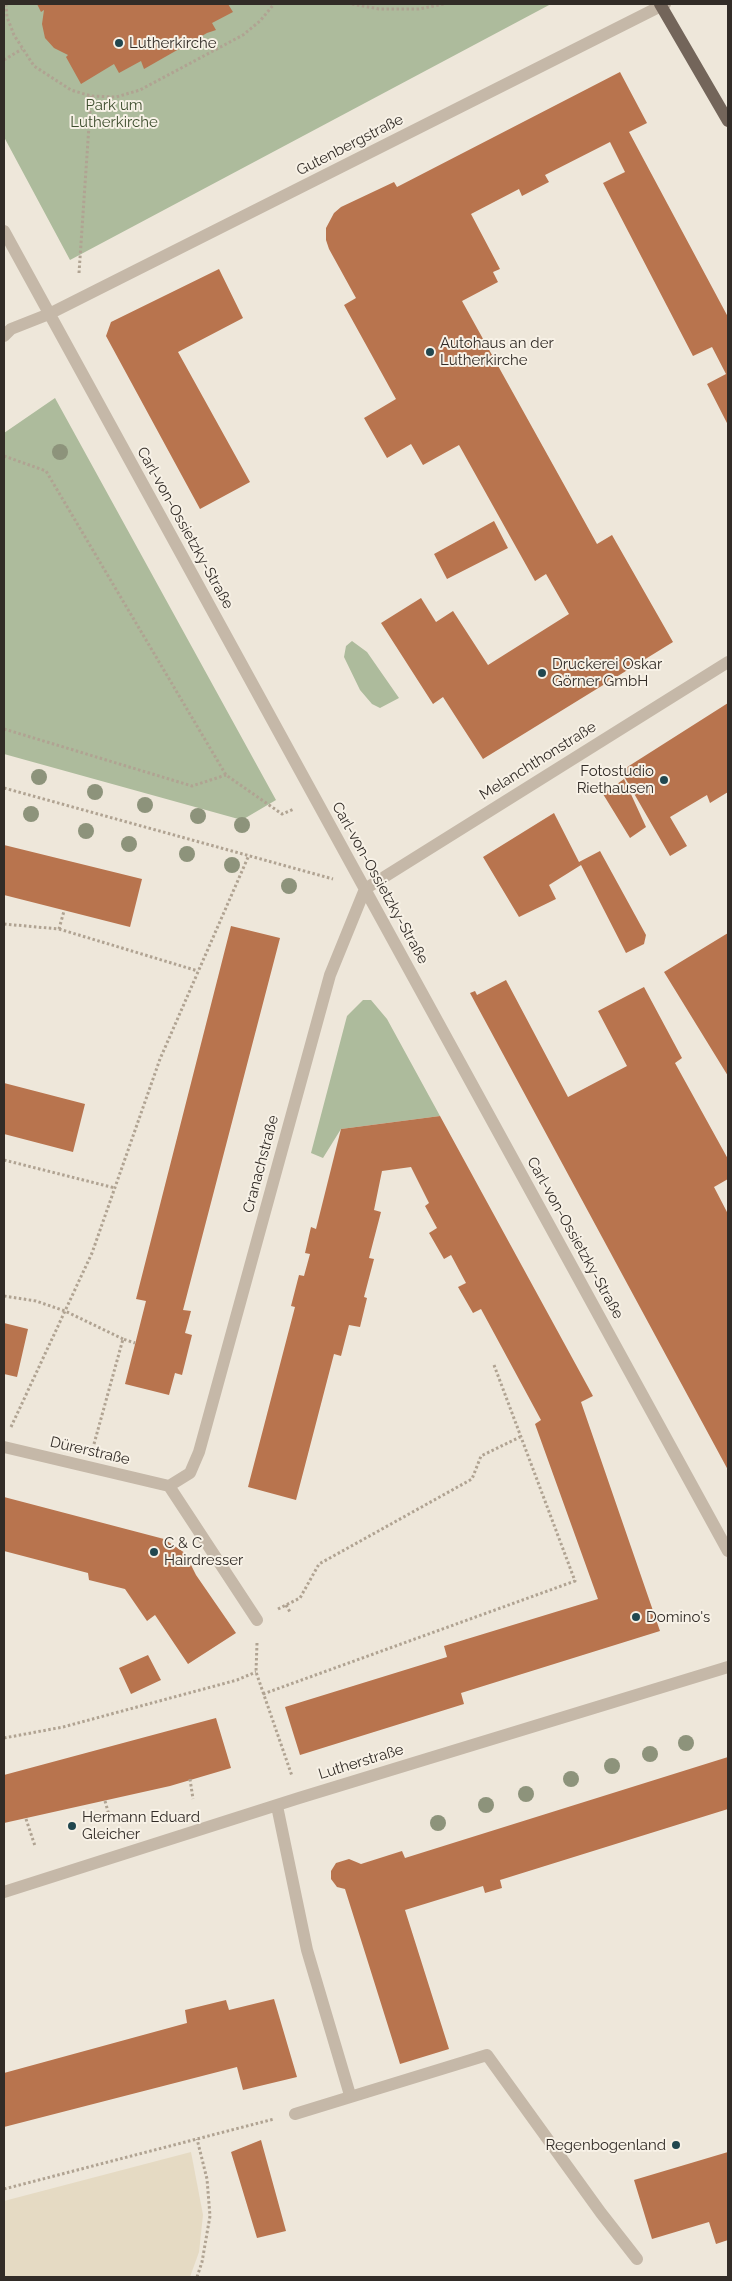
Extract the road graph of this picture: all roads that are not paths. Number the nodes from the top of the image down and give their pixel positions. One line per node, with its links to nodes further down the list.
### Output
1 (662, 4): 2 (main road); 4 (street, Gutenbergstraße)
2 (728, 121)
3 (4, 231): 4 (street, Carl-von-Ossietzky-Straße)
4 (50, 314): 5 (street, Gutenbergstraße); 7 (street, Carl-von-Ossietzky-Straße)
5 (4, 336)
6 (728, 662): 7 (street, Melanchthonstraße)
7 (365, 889): 9 (street, Cranachstraße); 10 (street, Carl-von-Ossietzky-Straße)
8 (4, 1447): 9 (street, Dürerstraße)
9 (169, 1486): 11 (street)
10 (728, 1551)
11 (257, 1620)
12 (728, 1667): 13 (street, Lutherstraße)
13 (276, 1806): 14 (street, Lutherstraße); 15 (street)
14 (4, 1892)
15 (350, 2095): 16 (street); 17 (street)
16 (295, 2114)
17 (637, 2259)

